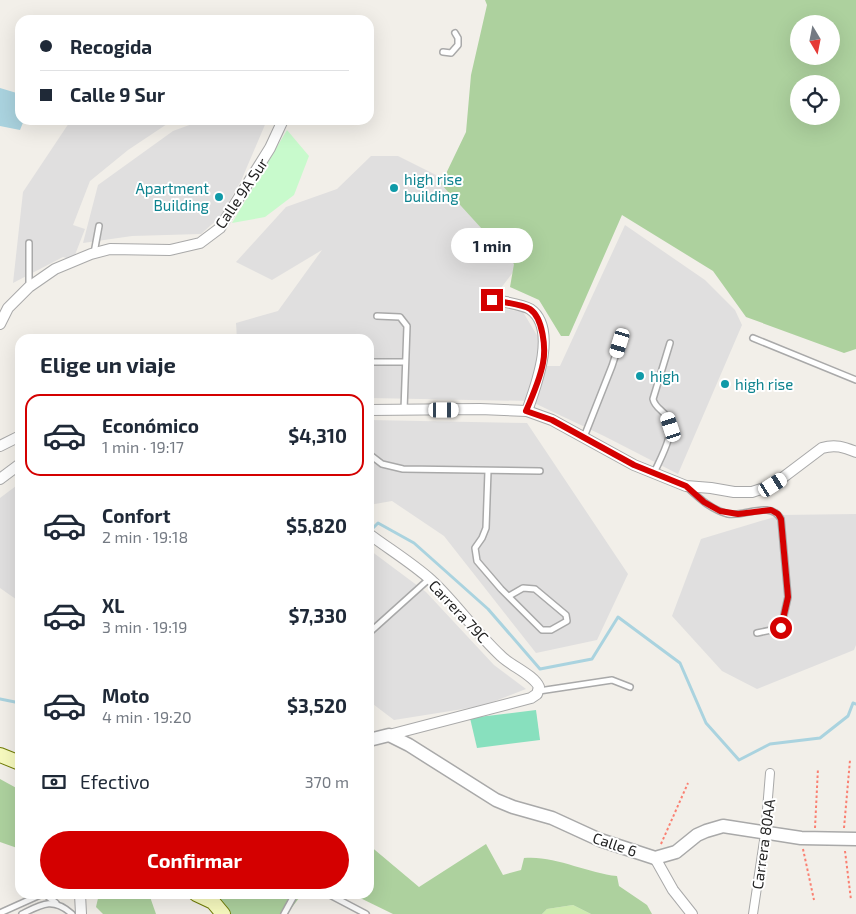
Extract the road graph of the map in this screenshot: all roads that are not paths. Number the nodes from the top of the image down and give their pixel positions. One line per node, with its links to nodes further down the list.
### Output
1 (455, 34): 2 (lane)
2 (443, 52)
3 (281, 125): 6 (street, Calle 9A Sur)
4 (99, 226): 6 (lane)
5 (29, 243): 7 (lane)
6 (94, 252): 7 (street, Calle 9A Sur)
7 (29, 287): 10 (street, Calle 9A Sur)
8 (492, 300): 19 (street)
9 (377, 316): 15 (lane)
10 (0, 324)
11 (623, 332): 20 (lane)
12 (754, 338): 16 (lane)
13 (670, 343): 28 (lane)
14 (374, 362): 15 (lane)
15 (406, 362): 18 (lane)
16 (856, 380)
17 (374, 410): 18 (street)
18 (404, 410): 19 (street)
19 (526, 411): 20 (street)
20 (584, 437): 28 (street)
21 (15, 438): 22 (street)
22 (0, 446)
23 (856, 452): 30 (street)
24 (374, 458): 26 (lane)
25 (15, 468): 29 (street)
26 (488, 471): 27 (lane); 33 (lane)
27 (540, 471)
28 (654, 473): 30 (street)
29 (0, 479)
30 (686, 486): 35 (lane)
31 (374, 538): 32 (street, Carrera 79C)
32 (430, 579): 34 (lane); 37 (street, Carrera 79C)
33 (509, 596): 33 (lane)
34 (374, 629)
35 (757, 634)
36 (630, 687): 37 (lane)
37 (538, 692): 38 (street)
38 (389, 735): 39 (street); 45 (street, Calle 6)
39 (374, 739)
40 (0, 755): 41 (main road)
41 (15, 761)
42 (770, 773): 43 (street, Carrera 80AA)
43 (765, 834): 44 (street, Calle 6); 45 (street, Calle 6); 61 (street, Carrera 80AA)
44 (849, 839)
45 (655, 858): 60 (street)
46 (31, 899): 53 (lane)
47 (51, 899): 52 (lane)
48 (80, 899): 56 (street)
49 (207, 899): 57 (main road)
50 (292, 899): 58 (lane)
51 (338, 899): 59 (lane)
52 (56, 903): 54 (lane); 55 (lane)
53 (0, 913)
54 (22, 914)
55 (72, 914)
56 (81, 914)
57 (223, 914)
58 (284, 914)
59 (366, 914)
60 (692, 914)
61 (753, 914)

